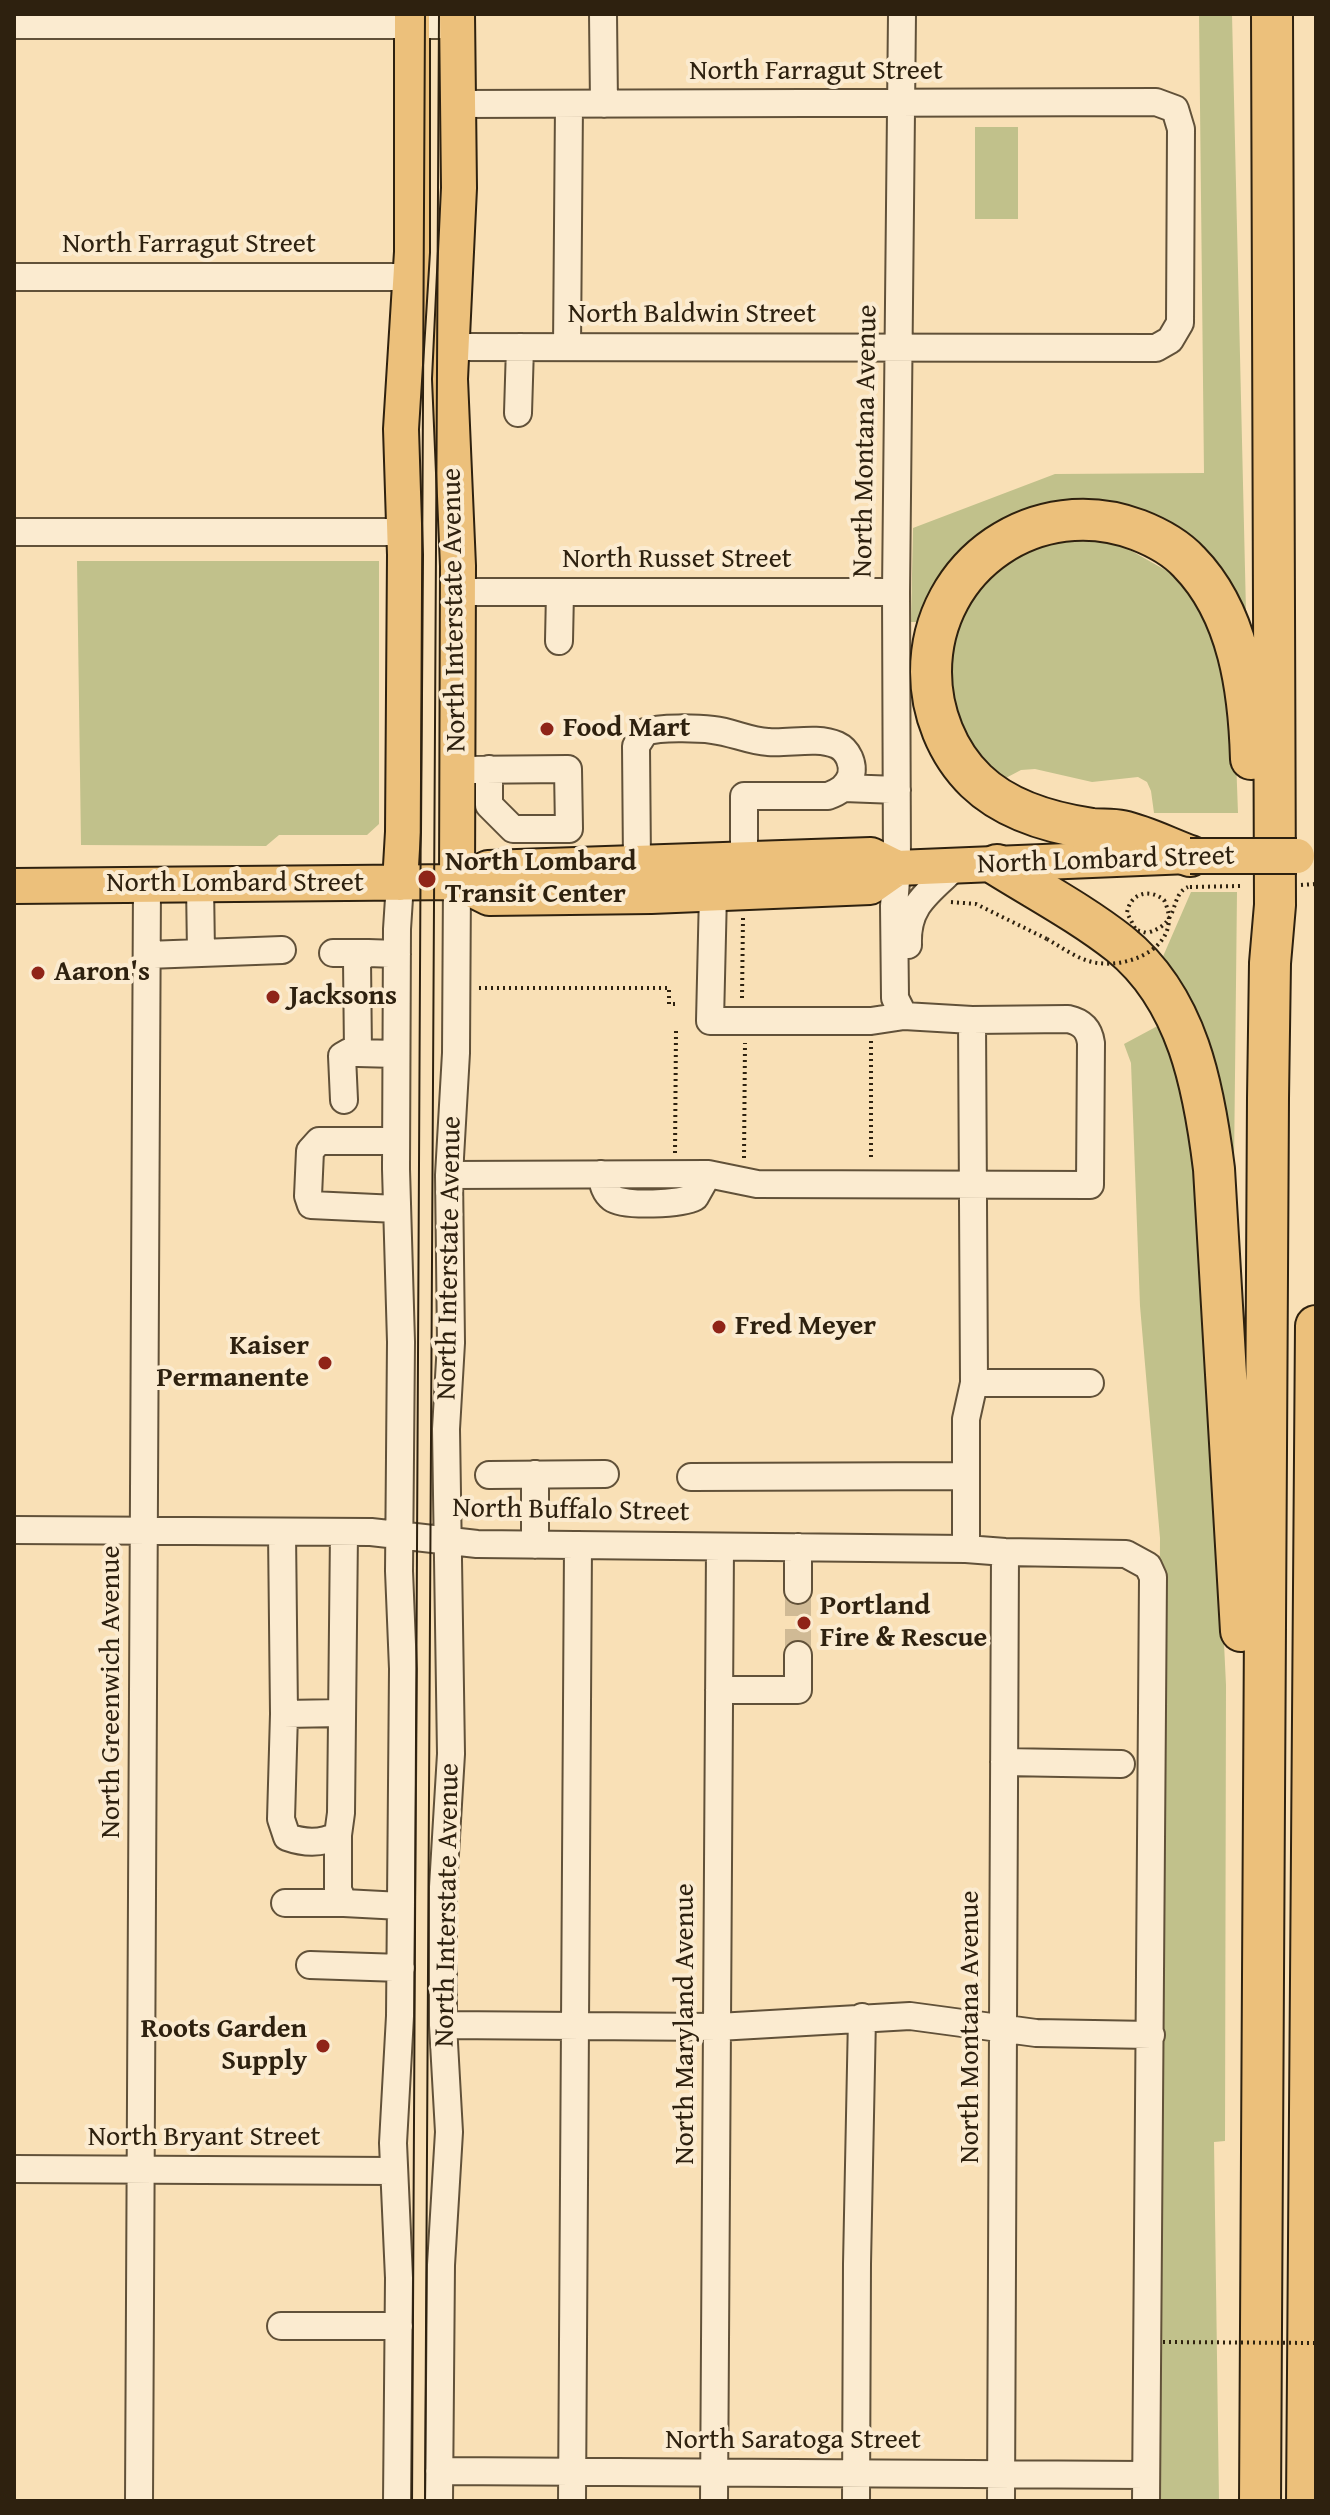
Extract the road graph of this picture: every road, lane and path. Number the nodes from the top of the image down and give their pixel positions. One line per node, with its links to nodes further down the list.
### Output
1 (603, 14): 9 (street)
2 (902, 14): 10 (street, North Montana Avenue)
3 (1272, 14): 49 (highway)
4 (412, 19): 5 (street); 6 (street); 12 (main road, North Interstate Avenue)
5 (457, 20): 7 (main road, North Interstate Avenue)
6 (14, 25)
7 (457, 104): 8 (street, North Farragut Street); 14 (main road, North Interstate Avenue)
8 (569, 104): 9 (street, North Farragut Street); 16 (street)
9 (604, 104): 10 (street, North Farragut Street)
10 (902, 104): 13 (street, North Farragut Street); 17 (street, North Montana Avenue)
11 (14, 277): 12 (street, North Farragut Street)
12 (411, 277): 20 (main road, North Interstate Avenue)
13 (1170, 340): 17 (street, North Baldwin Street)
14 (452, 347): 15 (street, North Baldwin Street); 21 (main road, North Interstate Avenue)
15 (520, 347): 16 (street, North Baldwin Street); 18 (street)
16 (567, 347): 17 (street, North Baldwin Street)
17 (900, 348): 23 (street, North Montana Avenue)
18 (518, 413)
19 (14, 532): 20 (street)
20 (403, 532): 38 (main road, North Interstate Avenue)
21 (458, 592): 22 (street, North Russet Street); 25 (main road, North Interstate Avenue)
22 (560, 592): 23 (street, North Russet Street); 24 (street)
23 (896, 592): 27 (street, North Montana Avenue)
24 (559, 641)
25 (473, 769): 28 (street); 28 (street); 37 (main road, North Interstate Avenue)
26 (844, 788): 27 (street); 30 (street); 36 (street)
27 (897, 790): 34 (street, North Montana Avenue)
28 (545, 829): 32 (street)
29 (1316, 855): 35 (main road, North Lombard Street, bridge)
30 (637, 863): 32 (main road, North Lombard Street); 36 (main road, North Lombard Street)
31 (997, 865): 33 (main road, North Lombard Street); 35 (main road, North Lombard Street); 91 (highway)
32 (545, 866): 37 (main road, North Lombard Street)
33 (956, 866): 34 (main road, North Lombard Street); 53 (street)
34 (897, 868): 36 (main road, North Lombard Street); 53 (street, North Montana Avenue)
35 (1190, 872): 42 (path, bridge); 49 (highway)
36 (733, 881): 37 (main road, North Lombard Street); 52 (path); 53 (street)
37 (457, 882): 38 (main road, North Lombard Street); 50 (street, North Interstate Avenue)
38 (400, 883): 40 (main road, North Lombard Street); 47 (street, North Interstate Avenue)
39 (147, 884): 40 (main road, North Lombard Street); 41 (main road, North Lombard Street); 48 (street, North Greenwich Avenue)
40 (200, 884): 44 (street)
41 (14, 886)
42 (969, 902)
43 (282, 950): 44 (street)
44 (201, 953): 48 (street)
45 (333, 953): 46 (street)
46 (368, 953): 47 (street); 57 (street)
47 (397, 954): 58 (street, North Interstate Avenue)
48 (147, 955): 77 (street, North Greenwich Avenue)
49 (1270, 963): 91 (highway)
50 (456, 988): 51 (path); 64 (street, North Interstate Avenue)
51 (679, 1004)
52 (742, 1004)
53 (904, 1016): 54 (street)
54 (972, 1020): 66 (street); 66 (street)
55 (676, 1031): 62 (path)
56 (745, 1032): 65 (path)
57 (358, 1053): 58 (street); 59 (street)
58 (396, 1054): 60 (street, North Interstate Avenue)
59 (344, 1100)
60 (396, 1141): 67 (street, North Interstate Avenue); 67 (street)
61 (601, 1174): 62 (street); 63 (street); 64 (street)
62 (675, 1174): 63 (street)
63 (708, 1174): 65 (street)
64 (449, 1175): 81 (street, North Interstate Avenue)
65 (742, 1181): 66 (street)
66 (974, 1185): 69 (street)
67 (397, 1209): 80 (street, North Interstate Avenue)
68 (1316, 1326): 94 (highway)
69 (974, 1383): 70 (street); 74 (street)
70 (1090, 1383)
71 (535, 1474): 72 (street); 73 (street); 82 (street)
72 (605, 1474)
73 (489, 1475)
74 (966, 1476): 75 (street); 86 (street)
75 (691, 1477)
76 (14, 1530): 77 (street, North Buffalo Street)
77 (145, 1531): 78 (street, North Buffalo Street); 110 (street, North Greenwich Avenue)
78 (282, 1532): 79 (street, North Buffalo Street); 93 (street)
79 (344, 1532): 80 (street, North Buffalo Street); 92 (street)
80 (399, 1536): 81 (street, North Buffalo Street); 100 (street, North Interstate Avenue)
81 (448, 1541): 82 (street, North Buffalo Street); 104 (street, North Interstate Avenue)
82 (535, 1545): 83 (street, North Buffalo Street)
83 (578, 1545): 84 (street, North Buffalo Street); 105 (street)
84 (720, 1547): 85 (street, North Buffalo Street); 90 (street, North Maryland Avenue)
85 (798, 1547): 86 (street, North Buffalo Street); 88 (street)
86 (966, 1549): 87 (street, North Buffalo Street)
87 (1005, 1552): 95 (street, North Montana Avenue); 108 (street, North Buffalo Street)
88 (798, 1590)
89 (798, 1655): 90 (street)
90 (719, 1690): 106 (street, North Maryland Avenue)
91 (1265, 1705): 129 (highway)
92 (342, 1713): 93 (street); 97 (street)
93 (284, 1714): 97 (street)
94 (1314, 1739): 130 (highway)
95 (1004, 1762): 96 (street); 107 (street, North Montana Avenue)
96 (1121, 1764)
97 (338, 1835): 99 (street)
98 (285, 1903): 99 (street)
99 (344, 1903): 100 (street)
100 (401, 1906): 102 (street, North Interstate Avenue)
101 (310, 1965): 102 (street)
102 (401, 1968): 111 (street, North Interstate Avenue)
103 (862, 2017): 106 (street); 107 (street); 119 (street)
104 (443, 2025): 105 (street); 116 (street, North Interstate Avenue)
105 (573, 2026): 106 (street); 117 (street)
106 (718, 2027): 118 (street, North Maryland Avenue)
107 (1003, 2028): 108 (street); 120 (street, North Montana Avenue)
108 (1151, 2035): 121 (street)
109 (14, 2169): 110 (street, North Bryant Street)
110 (142, 2169): 111 (street, North Bryant Street); 122 (street, North Greenwich Avenue)
111 (393, 2171): 113 (street, North Interstate Avenue)
112 (281, 2326): 113 (street)
113 (399, 2326): 123 (street, North Interstate Avenue)
114 (1163, 2342): 115 (path, bridge)
115 (1316, 2343)
116 (439, 2471): 117 (street, North Saratoga Street); 124 (street, North Interstate Avenue)
117 (571, 2471): 118 (street, North Saratoga Street); 125 (street)
118 (714, 2472): 119 (street, North Saratoga Street); 126 (street, North Maryland Avenue)
119 (856, 2473): 120 (street, North Saratoga Street); 127 (street)
120 (1001, 2474): 121 (street, North Saratoga Street); 128 (street, North Montana Avenue)
121 (1146, 2488)
122 (139, 2501)
123 (397, 2501)
124 (439, 2501)
125 (572, 2501)
126 (714, 2501)
127 (856, 2501)
128 (1001, 2501)
129 (1260, 2501)
130 (1307, 2501)

